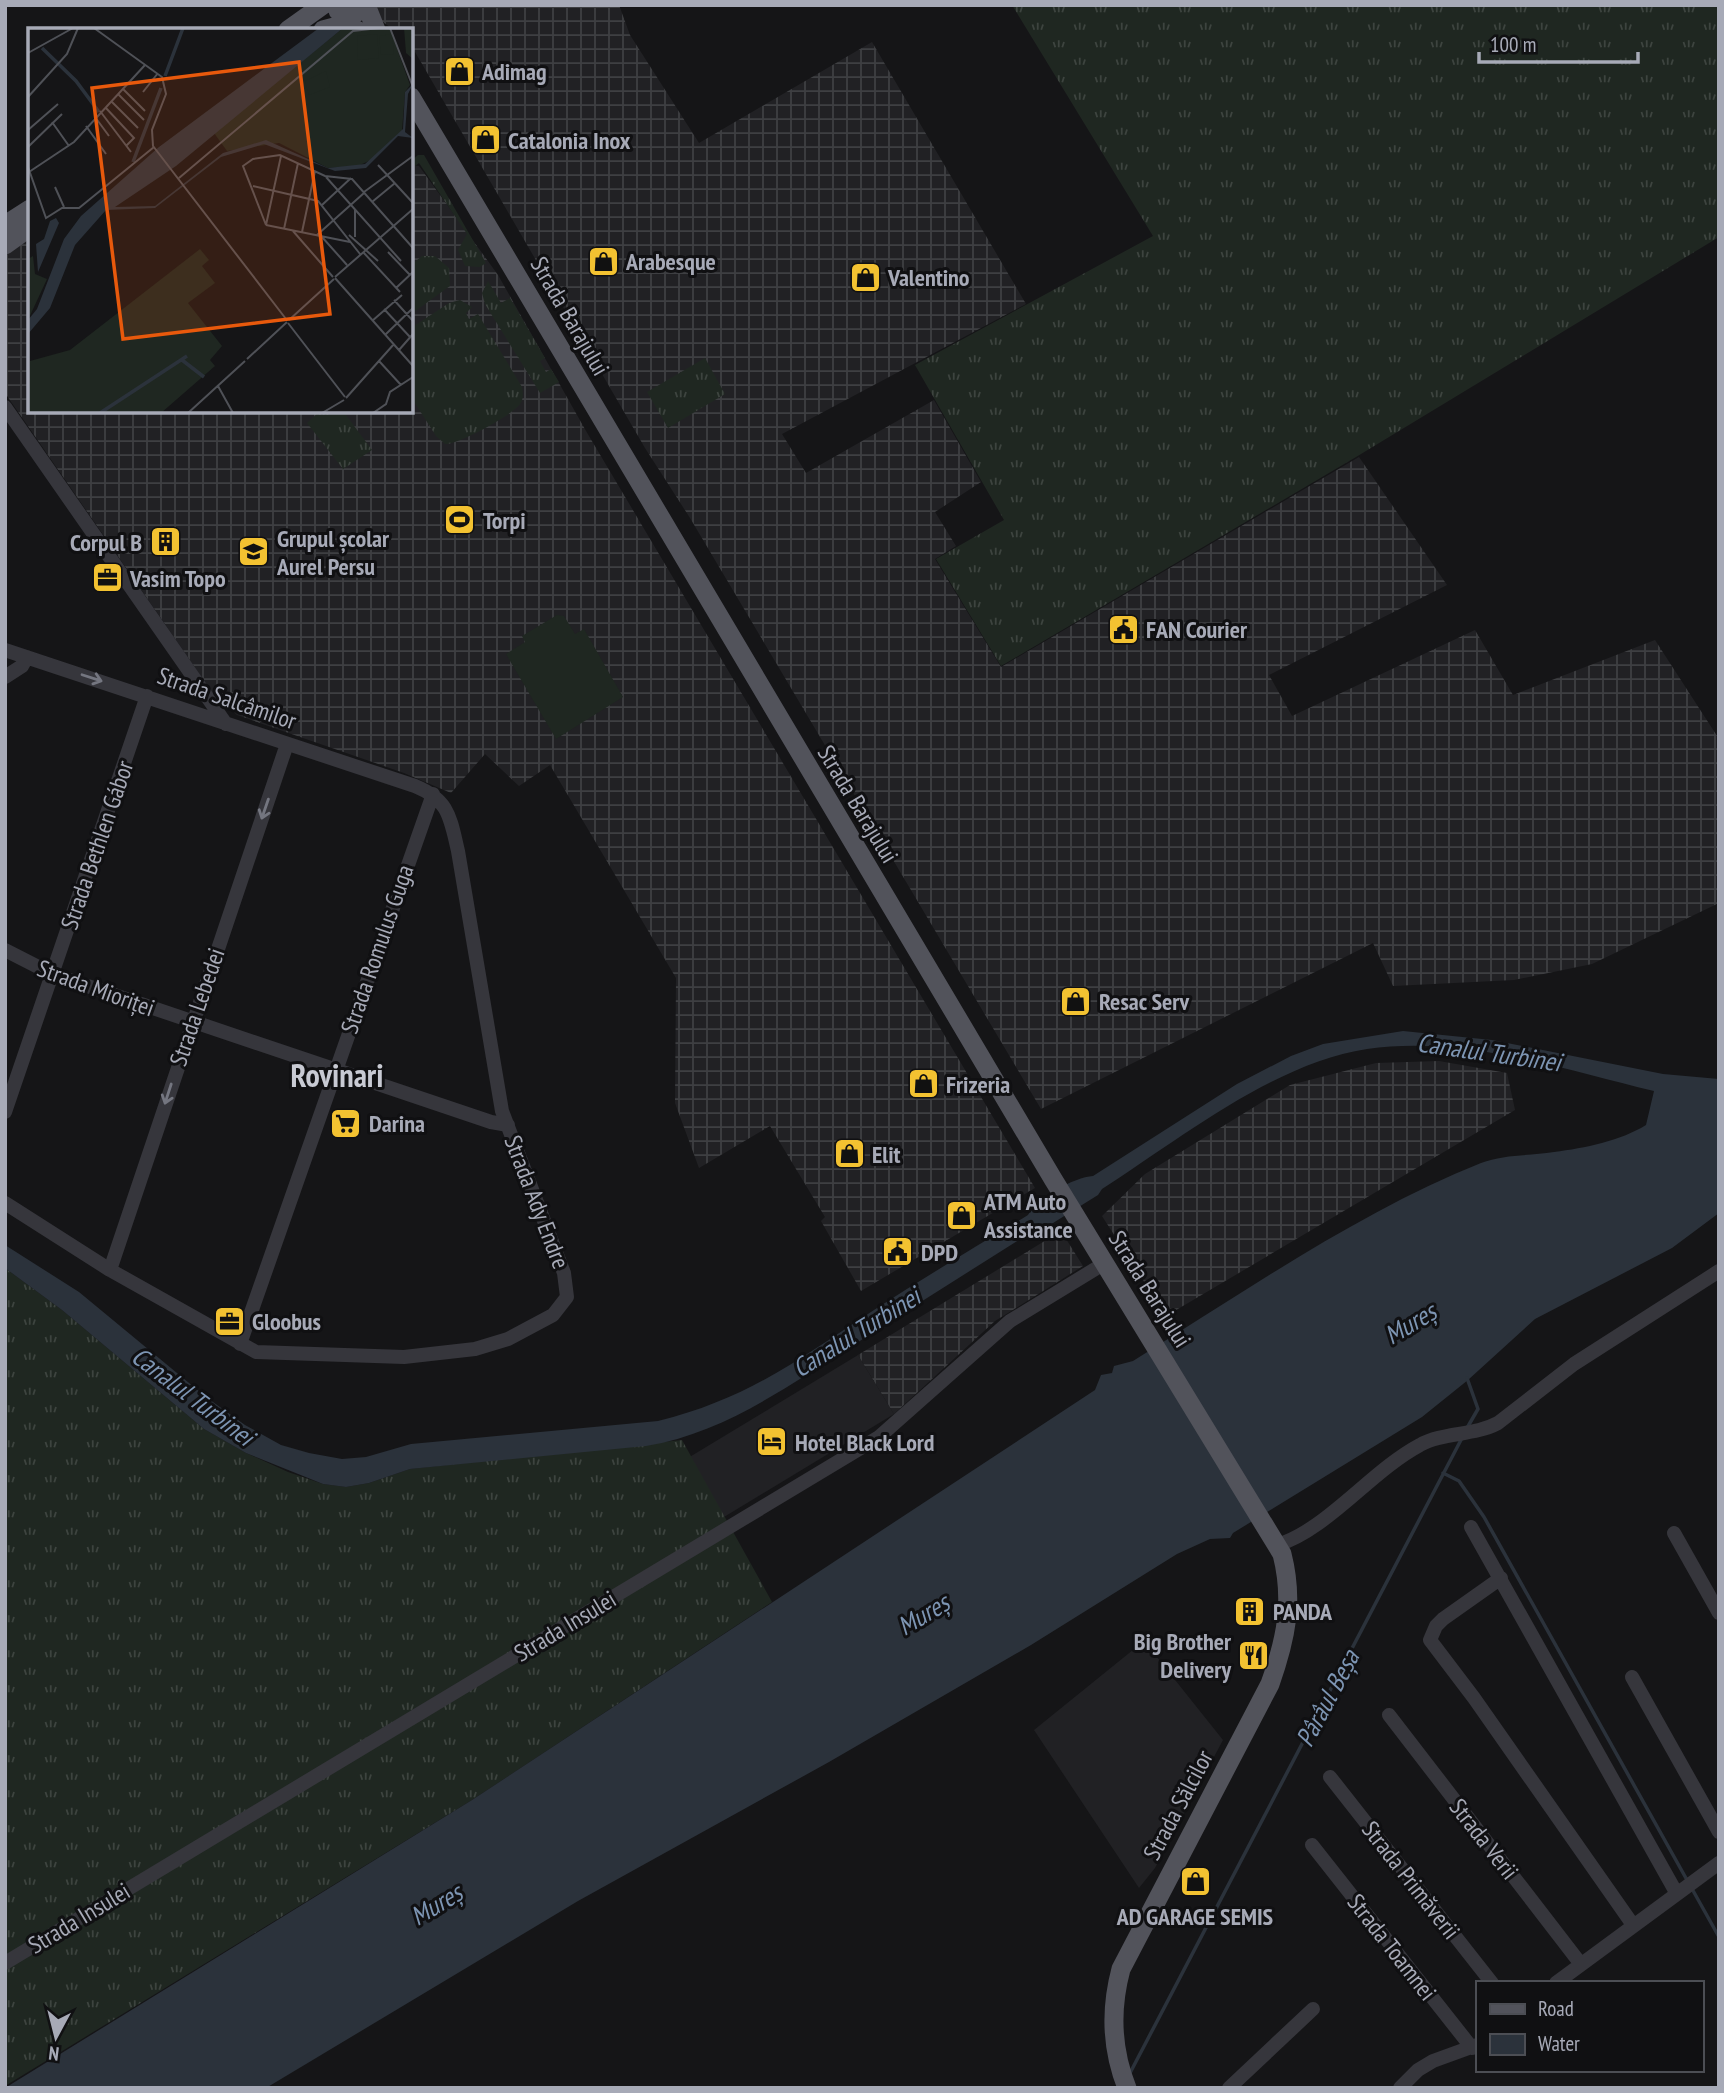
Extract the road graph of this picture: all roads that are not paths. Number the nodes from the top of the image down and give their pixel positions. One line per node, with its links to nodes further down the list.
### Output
1 (323, 5): 4 (main road)
2 (366, 5): 7 (main road)
3 (351, 17): 5 (main road); 6 (main road)
4 (291, 28)
5 (320, 28)
6 (330, 28)
7 (375, 28)
8 (413, 100): 28 (main road, Strada Barajului)
9 (28, 210): 10 (main road)
10 (5, 225)
11 (28, 228): 12 (main road)
12 (5, 245)
13 (5, 407): 18 (street)
14 (5, 650): 15 (street, Strada Salcâmilor)
15 (27, 657): 16 (street); 17 (street, Strada Salcâmilor, one-way to 17)
16 (5, 677)
17 (147, 696): 18 (street, Strada Salcâmilor); 22 (street, Strada Bethlen Gábor)
18 (226, 724): 19 (street, Strada Salcâmilor)
19 (287, 744): 20 (street, Strada Salcâmilor); 23 (street, Strada Lebedei, one-way to 23)
20 (432, 794): 24 (street, Strada Romulus Guga); 26 (street, Strada Ady Endre)
21 (5, 950): 22 (street, Strada Mioriței)
22 (52, 974): 23 (street, Strada Mioriței); 25 (street, Strada Bethlen Gábor)
23 (192, 1022): 24 (street, Strada Mioriței); 29 (street, Strada Lebedei, one-way to 29)
24 (335, 1069): 26 (street, Strada Mioriței); 31 (street, Strada Romulus Guga)
25 (5, 1112)
26 (508, 1125): 31 (street, Strada Ady Endre)
27 (5, 1203): 29 (street, Strada Ady Endre)
28 (1105, 1263): 34 (main road, Strada Barajului); 45 (street, Strada Insulei)
29 (110, 1270): 31 (street, Strada Ady Endre)
30 (1719, 1271): 34 (street)
31 (240, 1343)
32 (1471, 1527): 35 (street)
33 (1674, 1533): 36 (street)
34 (1274, 1538): 51 (main road, Strada Sălcilor)
35 (1502, 1578): 43 (street); 44 (street)
36 (1719, 1613)
37 (1632, 1677): 40 (street)
38 (1389, 1715): 46 (street, Strada Verii)
39 (1330, 1777): 47 (street, Strada Primăverii)
40 (1719, 1832)
41 (1312, 1845): 50 (street, Strada Toamnei)
42 (1719, 1863): 43 (street)
43 (1685, 1888): 44 (street)
44 (1633, 1925): 46 (street)
45 (5, 1963)
46 (1580, 1963): 48 (street)
47 (1490, 1981)
48 (1558, 1981)
49 (1313, 2009): 52 (street)
50 (1475, 2047): 53 (street)
51 (1127, 2088)
52 (1230, 2088)
53 (1401, 2088)

